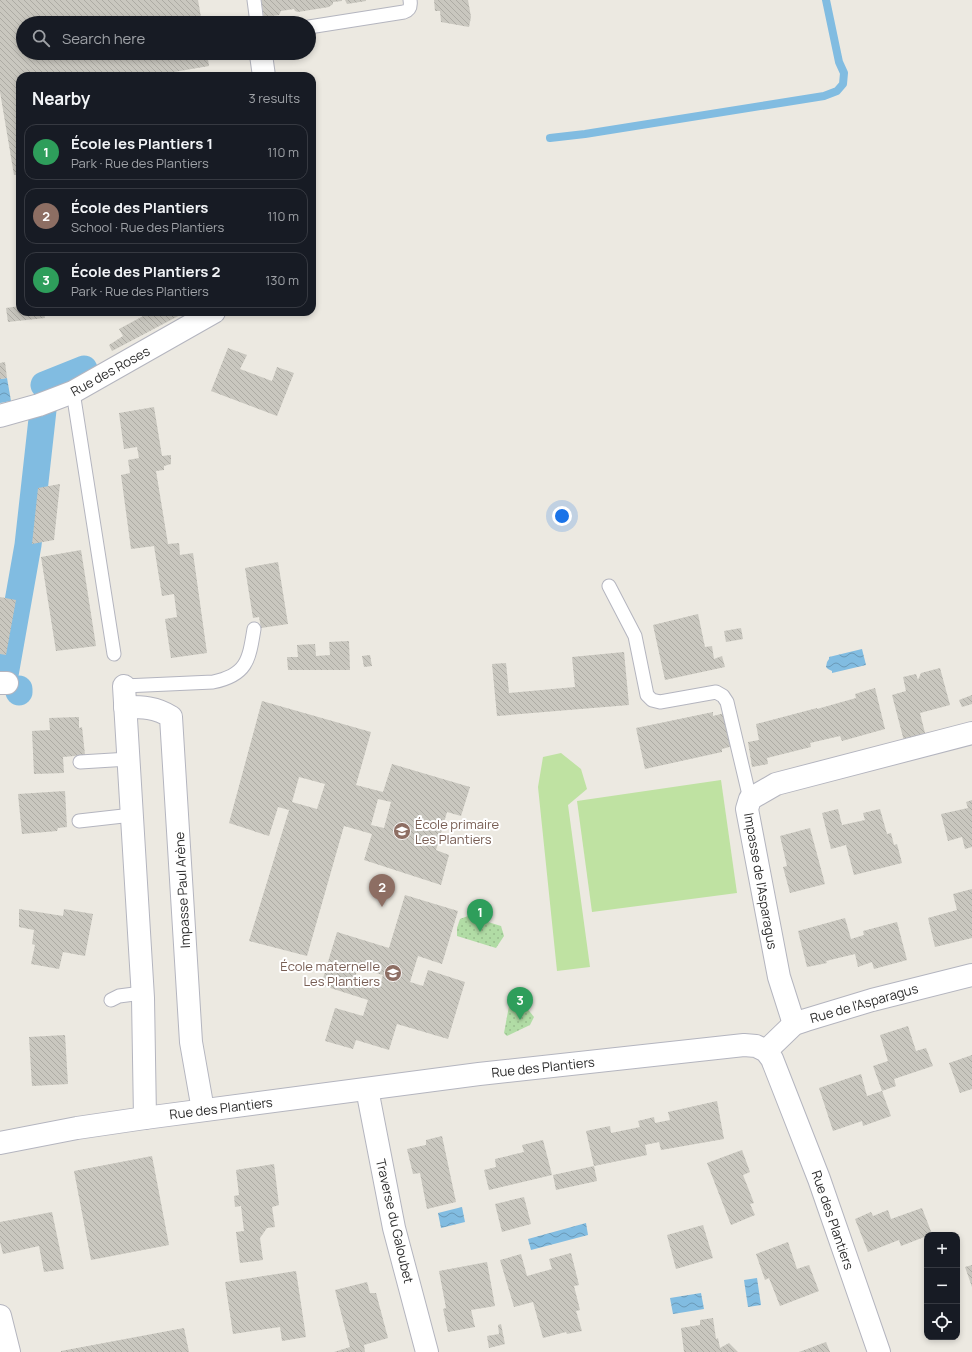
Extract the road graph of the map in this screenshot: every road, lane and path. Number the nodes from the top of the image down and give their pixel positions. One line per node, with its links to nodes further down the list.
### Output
1 (254, 0): 3 (lane)
2 (410, 0): 4 (lane)
3 (256, 16)
4 (316, 26)
5 (262, 60): 6 (street)
6 (263, 72)
7 (207, 316): 8 (street, Rue des Roses)
8 (73, 392): 9 (street, Rue des Roses); 12 (lane)
9 (0, 416)
10 (609, 586): 17 (lane)
11 (254, 629): 13 (lane)
12 (114, 654)
13 (125, 696): 15 (street); 26 (street, Impasse Paul Arène)
14 (972, 733): 17 (street, Impasse de l'Asparagus)
15 (128, 759): 16 (lane); 18 (street)
16 (80, 762)
17 (750, 799): 23 (street, Impasse de l'Asparagus)
18 (132, 815): 19 (lane); 21 (street)
19 (79, 821)
20 (972, 975): 23 (street, Rue de l'Asparagus)
21 (143, 995): 22 (lane); 27 (street)
22 (111, 1000)
23 (794, 1024): 24 (street, Rue de l'Asparagus)
24 (766, 1052): 25 (street, Rue des Plantiers); 32 (street, Rue des Plantiers)
25 (367, 1089): 26 (street, Rue des Plantiers); 31 (street, Traverse du Galoubet)
26 (203, 1110): 27 (street, Rue des Plantiers)
27 (144, 1118): 28 (street, Rue des Plantiers)
28 (0, 1143)
29 (0, 1316): 30 (street)
30 (9, 1352)
31 (427, 1352)
32 (880, 1352)

